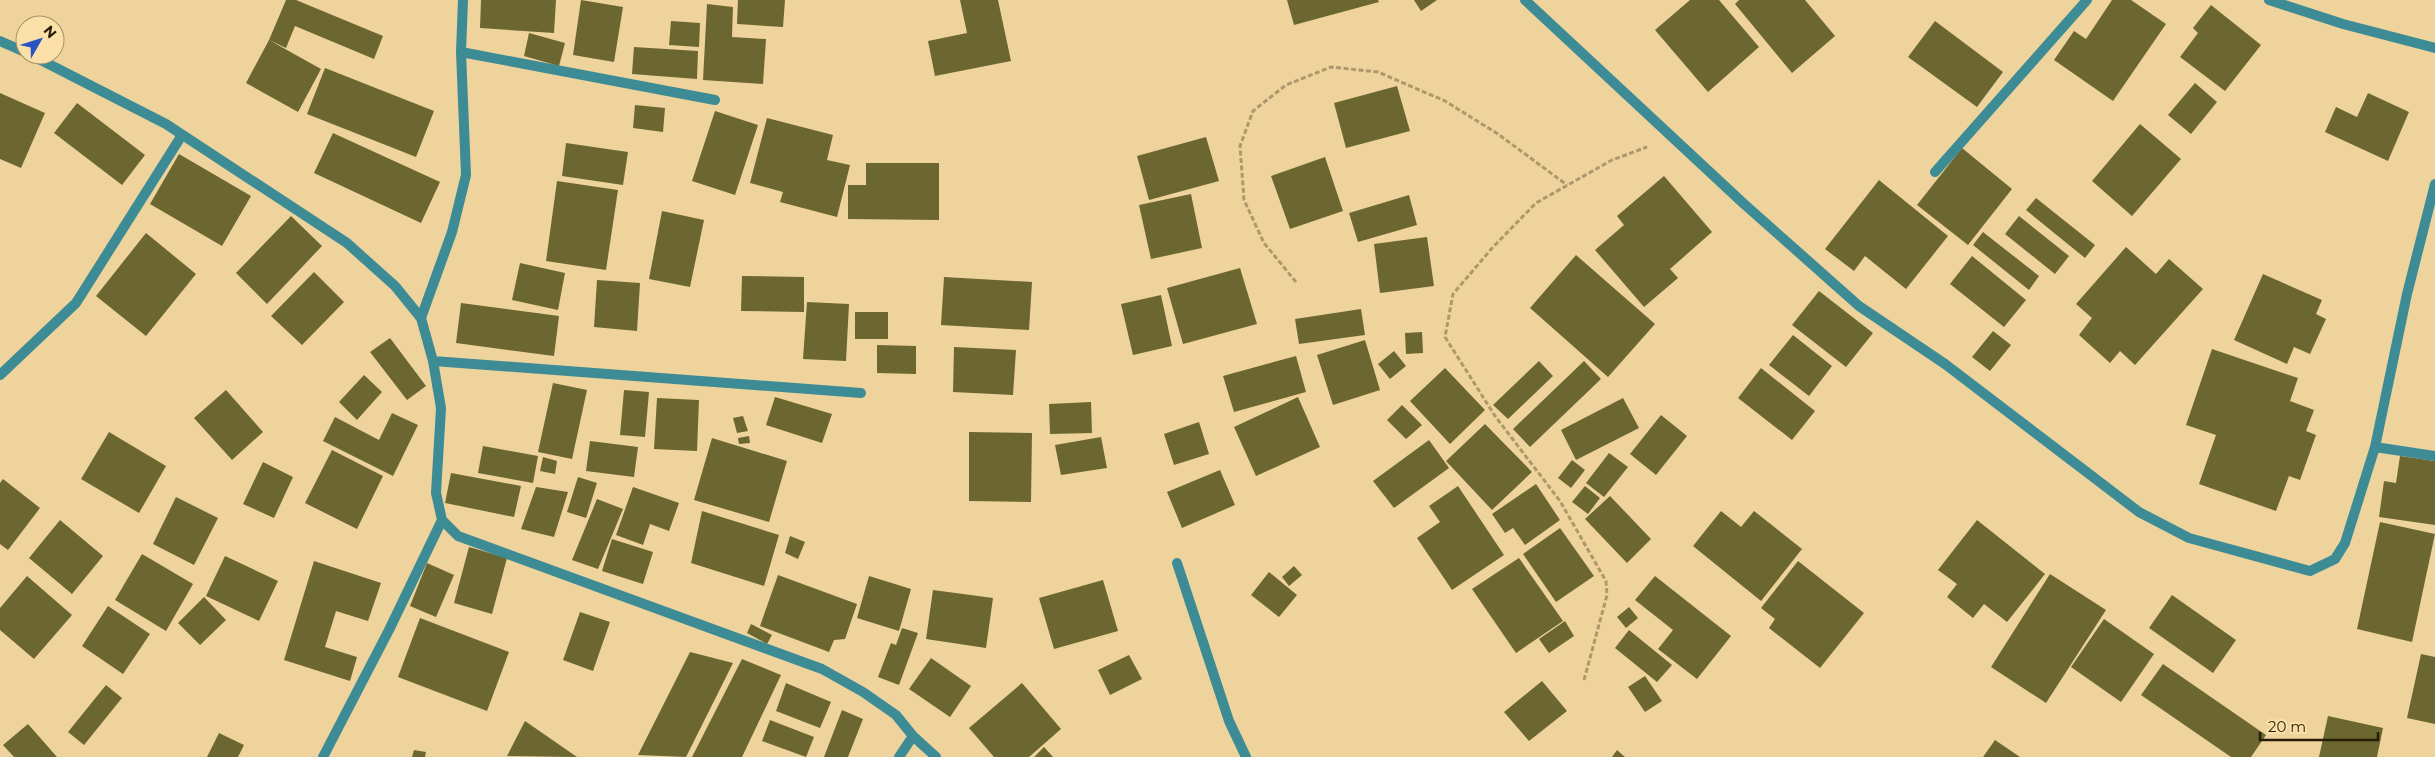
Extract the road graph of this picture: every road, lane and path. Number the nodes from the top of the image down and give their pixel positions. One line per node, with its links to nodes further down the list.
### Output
1 (463, 0): 8 (street)
2 (1526, 0): 12 (street)
3 (2087, 0): 13 (street)
4 (2269, 0): 7 (street)
5 (0, 41): 6 (street)
6 (15, 48)
7 (2435, 48)
8 (461, 52): 10 (street); 17 (street)
9 (50, 65): 11 (street)
10 (715, 100)
11 (182, 135): 17 (street); 19 (street)
12 (1673, 138): 15 (path); 21 (street)
13 (1935, 172)
14 (2435, 184): 21 (street)
15 (1567, 185): 16 (path); 25 (path)
16 (1296, 282)
17 (421, 318): 18 (street)
18 (433, 361): 20 (street); 23 (street)
19 (0, 375)
20 (861, 393)
21 (2375, 447): 22 (street)
22 (2435, 456)
23 (442, 520): 26 (street); 27 (street)
24 (1177, 563): 30 (street)
25 (1584, 680)
26 (913, 736): 28 (street); 29 (street)
27 (323, 757)
28 (899, 757)
29 (936, 757)
30 (1246, 757)

